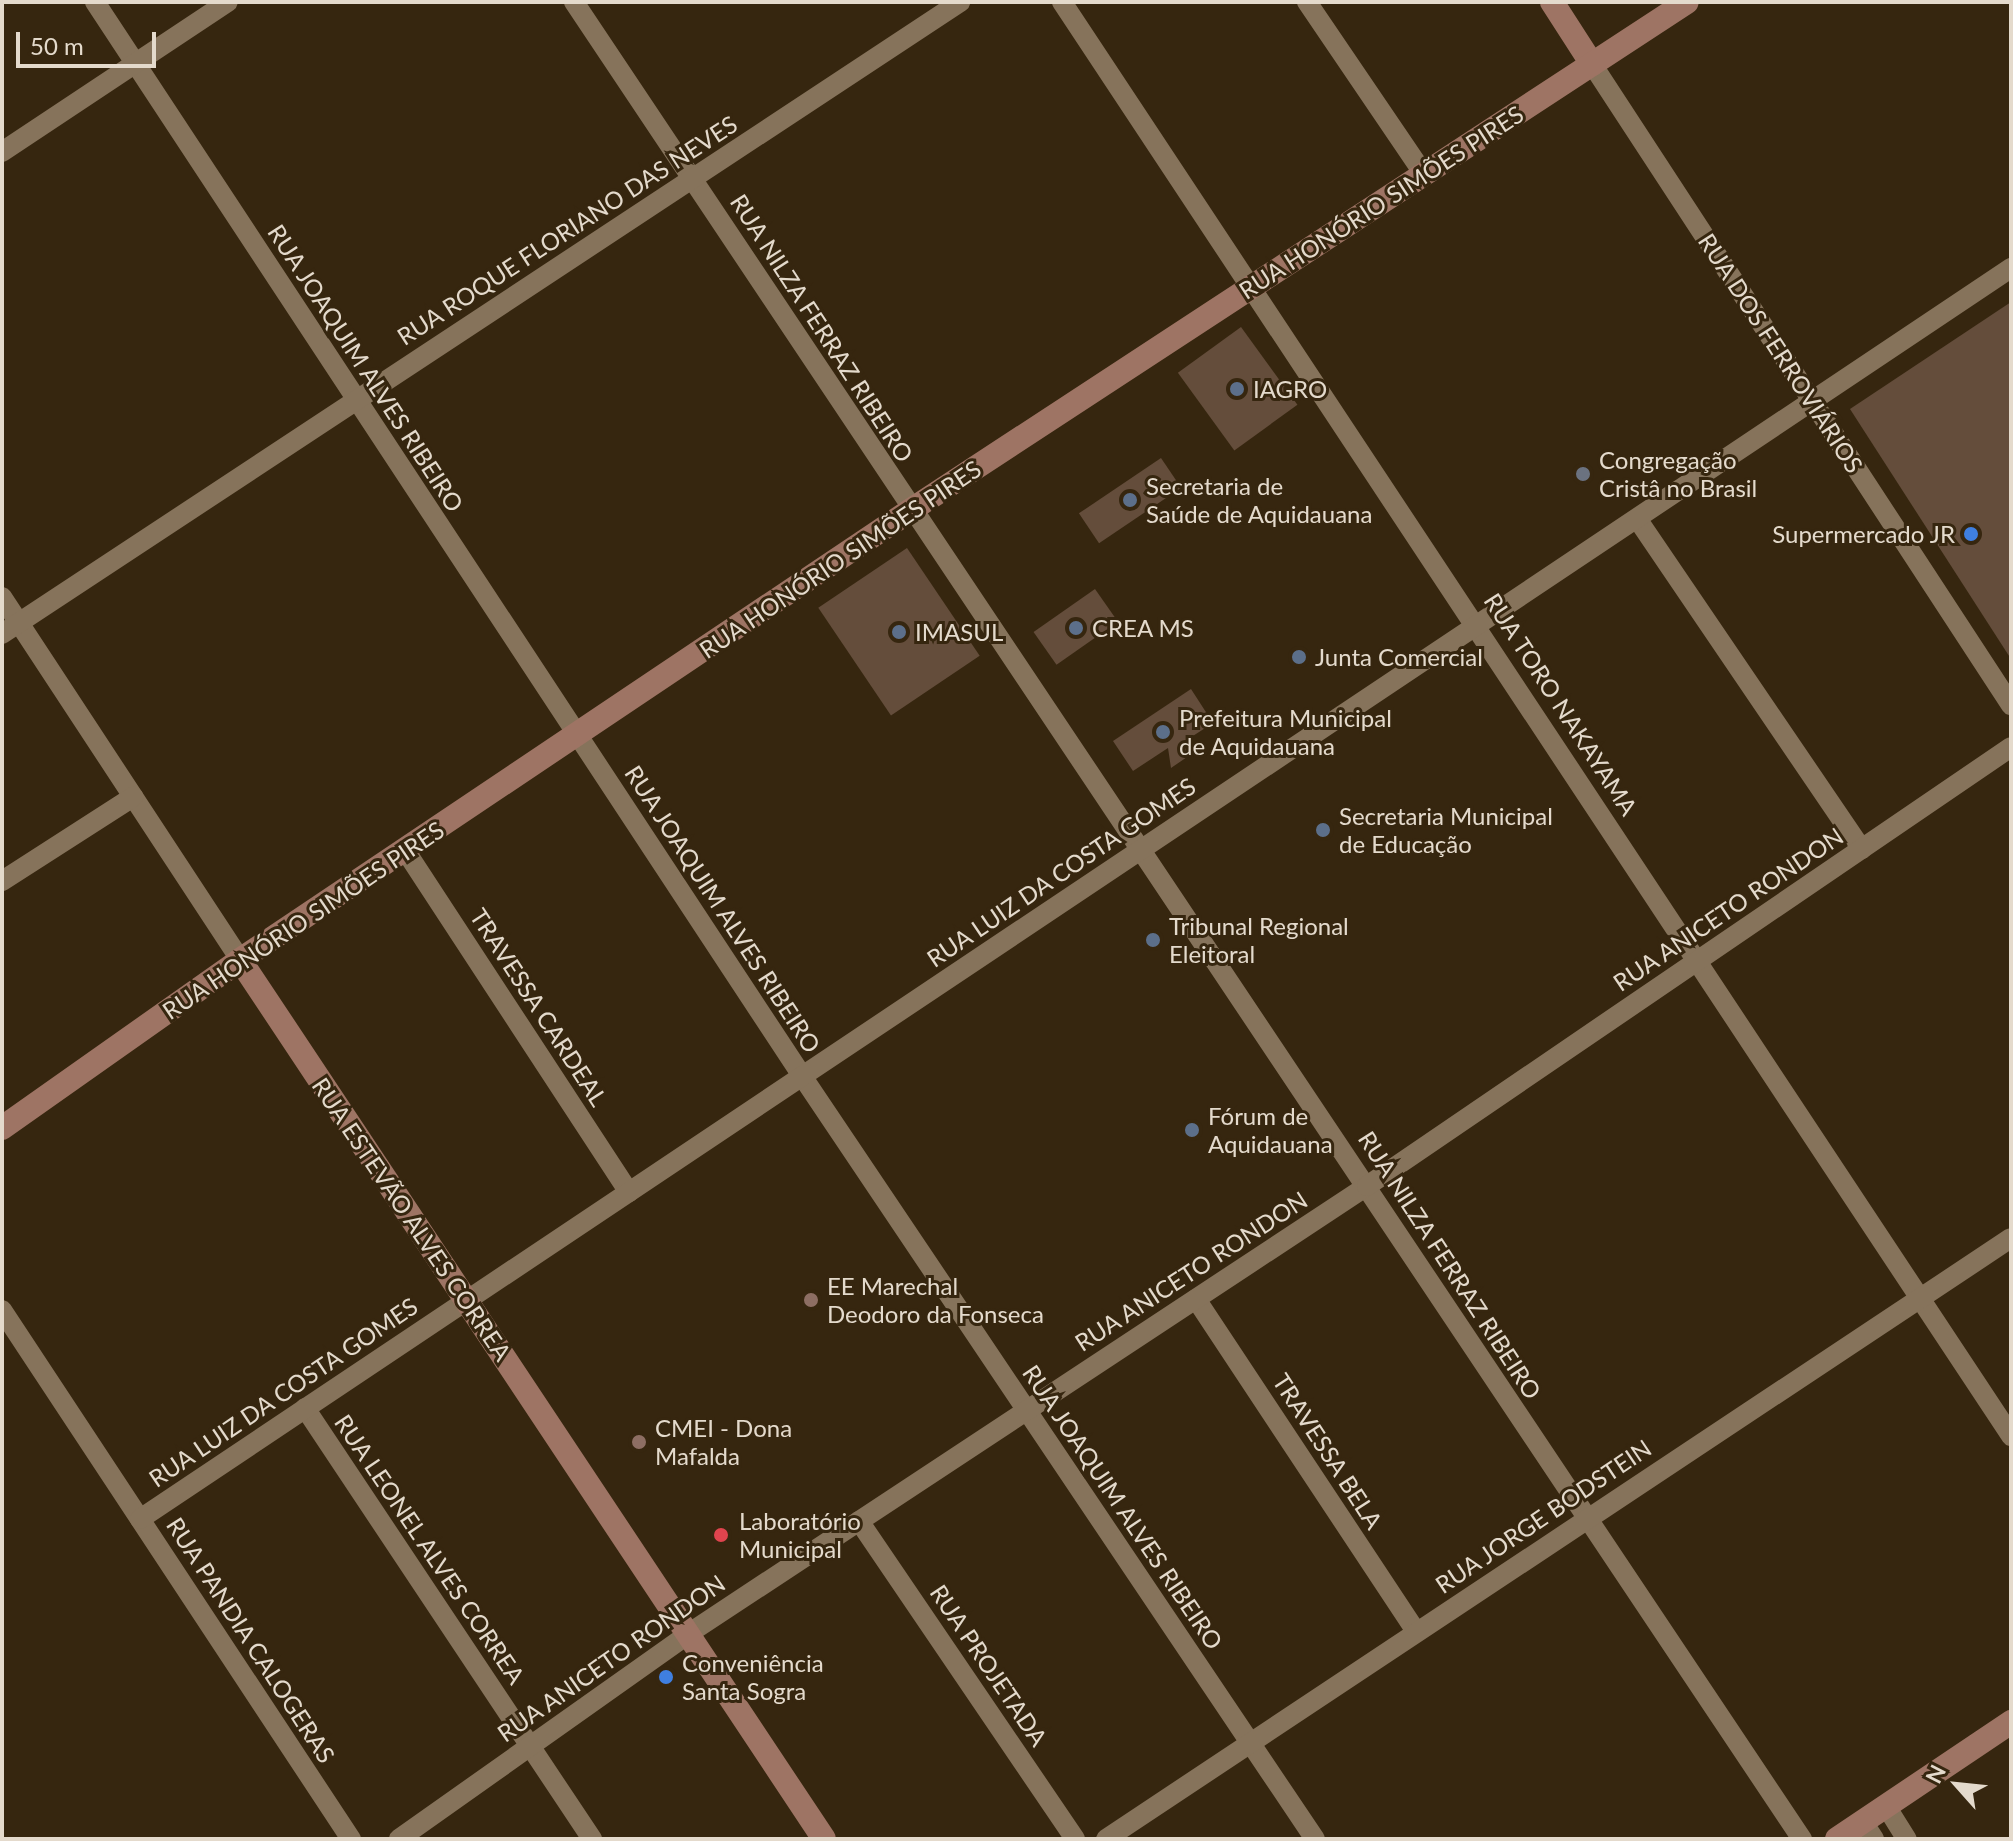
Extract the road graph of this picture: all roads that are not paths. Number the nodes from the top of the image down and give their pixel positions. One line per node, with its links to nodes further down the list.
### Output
1 (95, 2): 9 (street, RUA JOAQUIM ALVES RIBEIRO)
2 (228, 2): 9 (street)
3 (574, 2): 13 (street, RUA NILZA FERRAZ RIBEIRO)
4 (960, 2): 13 (street, RUA ROQUE FLORIANO DAS NEVES)
5 (1062, 2): 15 (street, RUA TORO NAKAYAMA)
6 (1307, 2): 12 (street)
7 (1552, 2): 10 (main road, RUA DOS FERROVIÁRIOS)
8 (1687, 2): 10 (main road, RUA HONÓRIO SIMÕES PIRES)
9 (135, 64): 11 (street); 16 (street, RUA JOAQUIM ALVES RIBEIRO)
10 (1592, 64): 12 (main road, RUA HONÓRIO SIMÕES PIRES); 17 (street, RUA DOS FERROVIÁRIOS)
11 (2, 152)
12 (1424, 174): 15 (main road, RUA HONÓRIO SIMÕES PIRES)
13 (692, 179): 16 (street, RUA ROQUE FLORIANO DAS NEVES); 18 (street, RUA NILZA FERRAZ RIBEIRO)
14 (2011, 268): 17 (street, RUA LUIZ DA COSTA GOMES)
15 (1253, 286): 18 (main road, RUA HONÓRIO SIMÕES PIRES); 21 (street, RUA TORO NAKAYAMA)
16 (357, 400): 22 (street, RUA ROQUE FLORIANO DAS NEVES); 24 (street, RUA JOAQUIM ALVES RIBEIRO)
17 (1812, 401): 19 (street, RUA LUIZ DA COSTA GOMES); 23 (street, RUA DOS FERROVIÁRIOS)
18 (911, 510): 24 (main road, RUA HONÓRIO SIMÕES PIRES); 27 (street, RUA NILZA FERRAZ RIBEIRO)
19 (1638, 520): 21 (street, RUA LUIZ DA COSTA GOMES); 28 (street)
20 (2, 597): 22 (street, RUA ESTEVÃO ALVES CORREA)
21 (1478, 624): 27 (street, RUA LUIZ DA COSTA GOMES); 32 (street, RUA TORO NAKAYAMA)
22 (10, 628): 26 (street, RUA ESTEVÃO ALVES CORREA)
23 (2011, 705)
24 (578, 736): 29 (main road, RUA HONÓRIO SIMÕES PIRES); 33 (street, RUA JOAQUIM ALVES RIBEIRO)
25 (2011, 747): 28 (street, RUA ANICETO RONDON)
26 (133, 797): 30 (street); 31 (street, RUA ESTEVÃO ALVES CORREA)
27 (1142, 849): 33 (street, RUA LUIZ DA COSTA GOMES); 35 (street, RUA NILZA FERRAZ RIBEIRO)
28 (1862, 849): 32 (street, RUA ANICETO RONDON)
29 (405, 850): 31 (main road, RUA HONÓRIO SIMÕES PIRES); 36 (street, TRAVESSA CARDEAL)
30 (2, 881)
31 (240, 960): 34 (main road, RUA HONÓRIO SIMÕES PIRES); 40 (main road, RUA ESTEVÃO ALVES CORREA)
32 (1698, 962): 35 (street, RUA ANICETO RONDON); 39 (street, RUA TORO NAKAYAMA)
33 (802, 1076): 36 (street, RUA LUIZ DA COSTA GOMES); 43 (street, RUA JOAQUIM ALVES RIBEIRO)
34 (2, 1128)
35 (1367, 1186): 38 (street, RUA ANICETO RONDON); 45 (street, RUA NILZA FERRAZ RIBEIRO)
36 (629, 1192): 40 (street, RUA LUIZ DA COSTA GOMES)
37 (2011, 1238): 39 (street, RUA JORGE BODSTEIN)
38 (1196, 1299): 43 (street, RUA ANICETO RONDON); 48 (street, TRAVESSA BELA)
39 (1919, 1299): 44 (street, RUA TORO NAKAYAMA); 45 (street, RUA JORGE BODSTEIN)
40 (466, 1301): 42 (street, RUA LUIZ DA COSTA GOMES); 49 (main road, RUA ESTEVÃO ALVES CORREA)
41 (2, 1310): 46 (street, RUA PANDIA CALOGERAS)
42 (305, 1408): 46 (street, RUA LUIZ DA COSTA GOMES); 52 (street, RUA LEONEL ALVES CORREA)
43 (1027, 1410): 47 (street, RUA ANICETO RONDON); 51 (street, RUA JOAQUIM ALVES RIBEIRO)
44 (2011, 1436)
45 (1586, 1518): 48 (street, RUA JORGE BODSTEIN); 62 (street, RUA NILZA FERRAZ RIBEIRO)
46 (140, 1519): 55 (street, RUA PANDIA CALOGERAS)
47 (859, 1521): 49 (street, RUA ANICETO RONDON); 59 (street, RUA PROJETADA)
48 (1416, 1632): 51 (street, RUA JORGE BODSTEIN)
49 (688, 1634): 52 (street, RUA ANICETO RONDON); 58 (main road, RUA ESTEVÃO ALVES CORREA)
50 (2011, 1722): 53 (main road)
51 (1250, 1742): 60 (street, RUA JORGE BODSTEIN); 61 (street, RUA JOAQUIM ALVES RIBEIRO)
52 (530, 1746): 56 (street, RUA ANICETO RONDON); 57 (street, RUA LEONEL ALVES CORREA)
53 (1886, 1806): 54 (main road); 64 (street)
54 (1868, 1830): 63 (main road)
55 (351, 1839)
56 (399, 1839)
57 (592, 1839)
58 (824, 1839)
59 (1075, 1839)
60 (1106, 1839)
61 (1315, 1839)
62 (1802, 1839)
63 (1837, 1839)
64 (1907, 1839)

